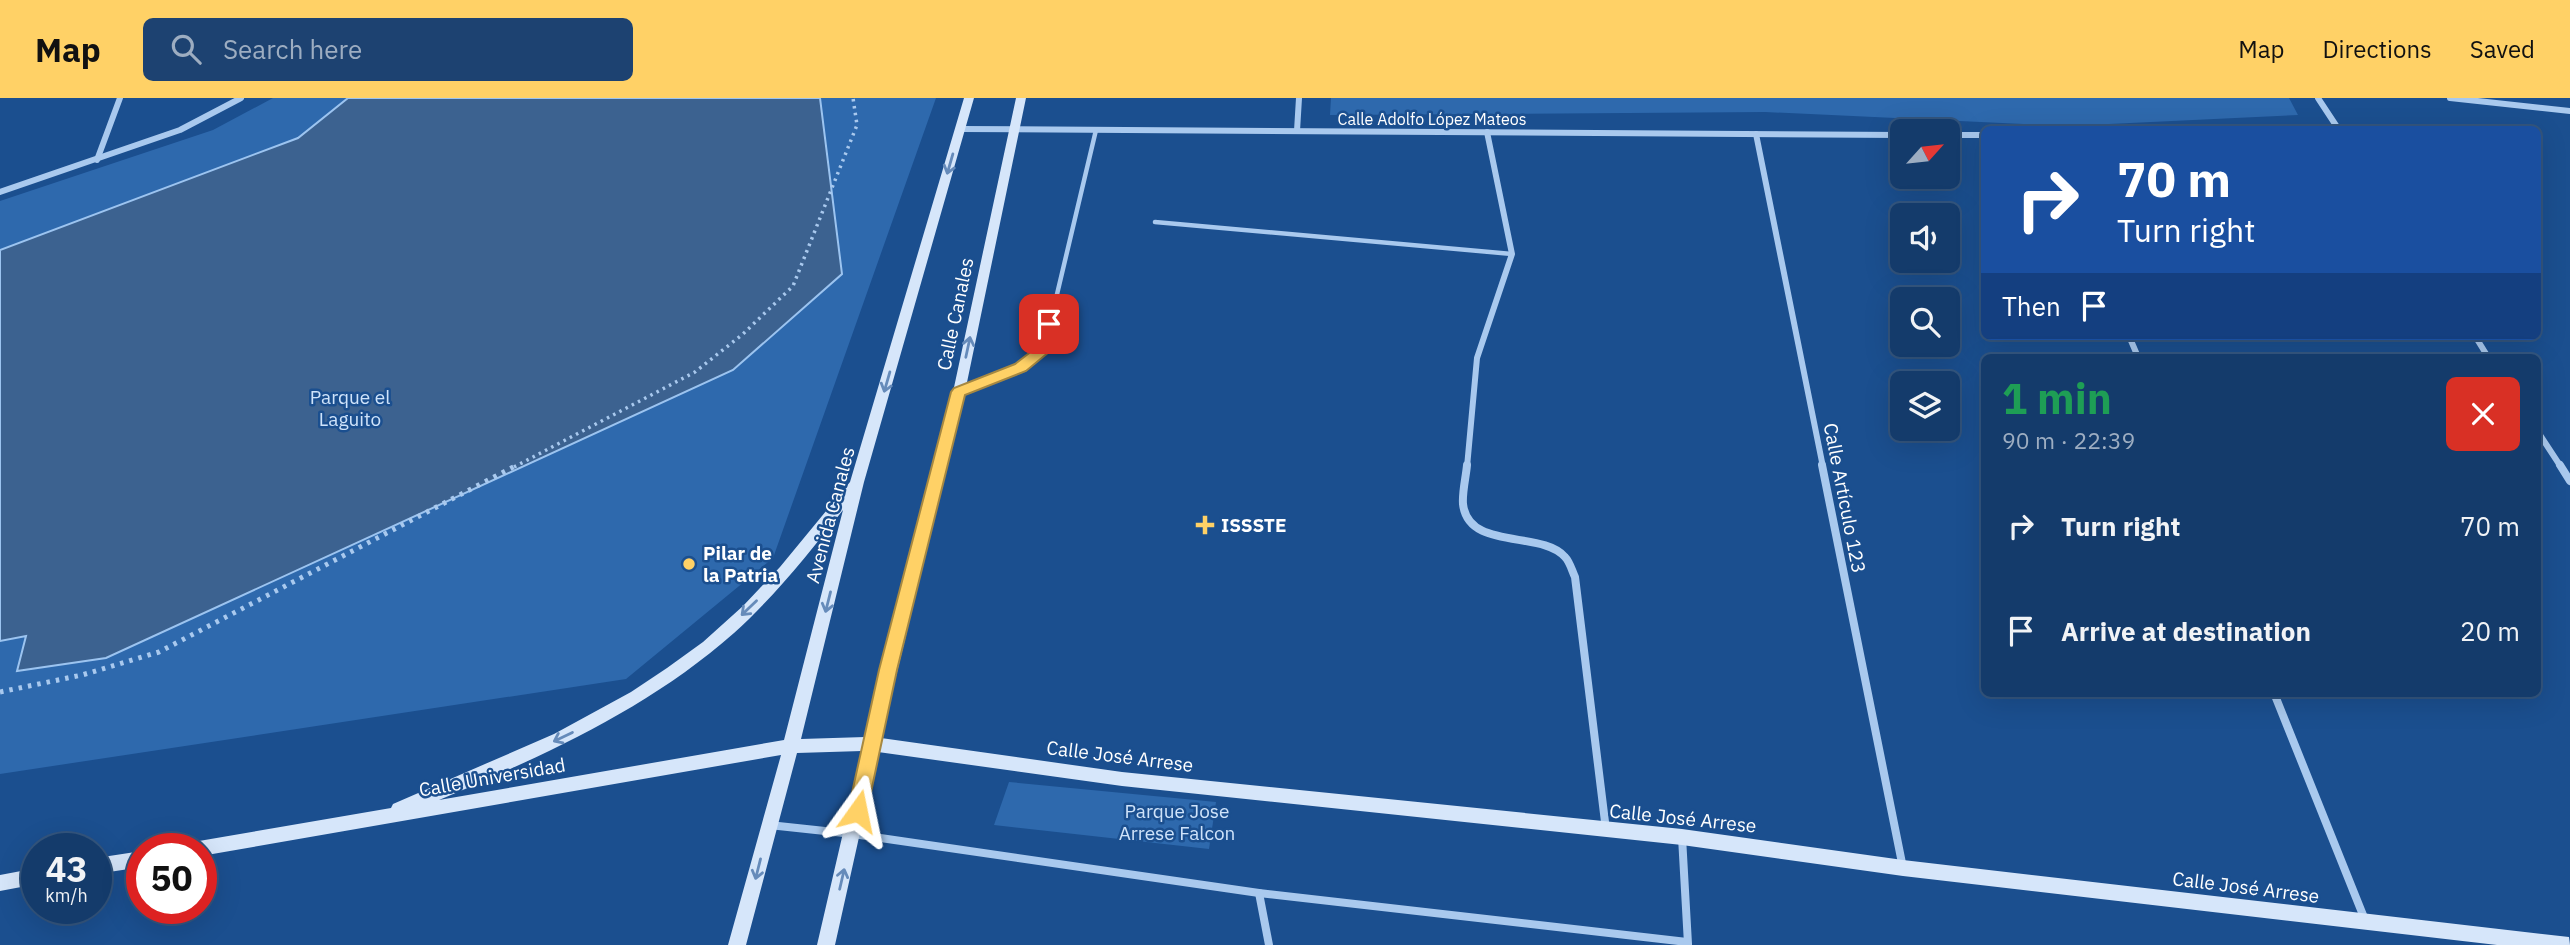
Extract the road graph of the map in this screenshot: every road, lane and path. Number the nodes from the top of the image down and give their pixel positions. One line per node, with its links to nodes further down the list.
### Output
1 (120, 98): 20 (street)
2 (241, 98): 20 (street)
3 (852, 98): 28 (path)
4 (969, 98): 11 (main road, Avenida Canales)
5 (1021, 98): 12 (main road, Calle Canales)
6 (1299, 98): 14 (street)
7 (2318, 98): 10 (street)
8 (2450, 98): 9 (street)
9 (2570, 111)
10 (2336, 126)
11 (961, 129): 12 (street, Calle Adolfo López Mateos); 27 (main road, Avenida Canales, one-way to 27)
12 (1014, 129): 13 (street, Calle Adolfo López Mateos); 24 (main road, Calle Canales, one-way to 12)
13 (1096, 130): 14 (street, Calle Adolfo López Mateos); 24 (lane)
14 (1297, 131): 15 (street, Calle Adolfo López Mateos)
15 (1487, 132): 16 (street, Calle Adolfo López Mateos); 23 (street)
16 (1756, 134): 17 (street, Calle Adolfo López Mateos); 38 (street, Calle Artículo 123)
17 (1890, 135)
18 (1960, 135): 19 (street)
19 (1981, 135)
20 (97, 160): 21 (street)
21 (0, 192)
22 (1156, 222): 23 (lane)
23 (1512, 254): 34 (street)
24 (959, 392): 30 (main road, Calle Canales)
25 (2541, 437): 26 (street)
26 (2570, 481)
27 (857, 482): 31 (main road, Avenida Canales, one-way to 31); 32 (main road, one-way to 32)
28 (0, 692)
29 (2276, 697): 42 (street)
30 (872, 744): 31 (main road, Calle José Arrese); 34 (main road, Calle José Arrese); 35 (main road, Calle Canales)
31 (791, 747): 32 (main road, Calle Universidad); 33 (main road, Avenida Canales)
32 (375, 819): 37 (main road, Calle Universidad)
33 (768, 825): 35 (street); 44 (main road, Avenida Canales, one-way to 44)
34 (1606, 831): 36 (main road, Calle José Arrese)
35 (853, 834): 41 (street); 45 (main road, Calle Canales, one-way to 35)
36 (1682, 837): 38 (main road, Calle José Arrese); 43 (street)
37 (217, 846)
38 (1903, 868): 42 (main road, Calle José Arrese)
39 (21, 880): 40 (main road)
40 (0, 883)
41 (1259, 893): 43 (street); 46 (street)
42 (2366, 922): 47 (main road, Calle José Arrese)
43 (1687, 944)
44 (737, 945)
45 (826, 945)
46 (1269, 945)
47 (2569, 945)

